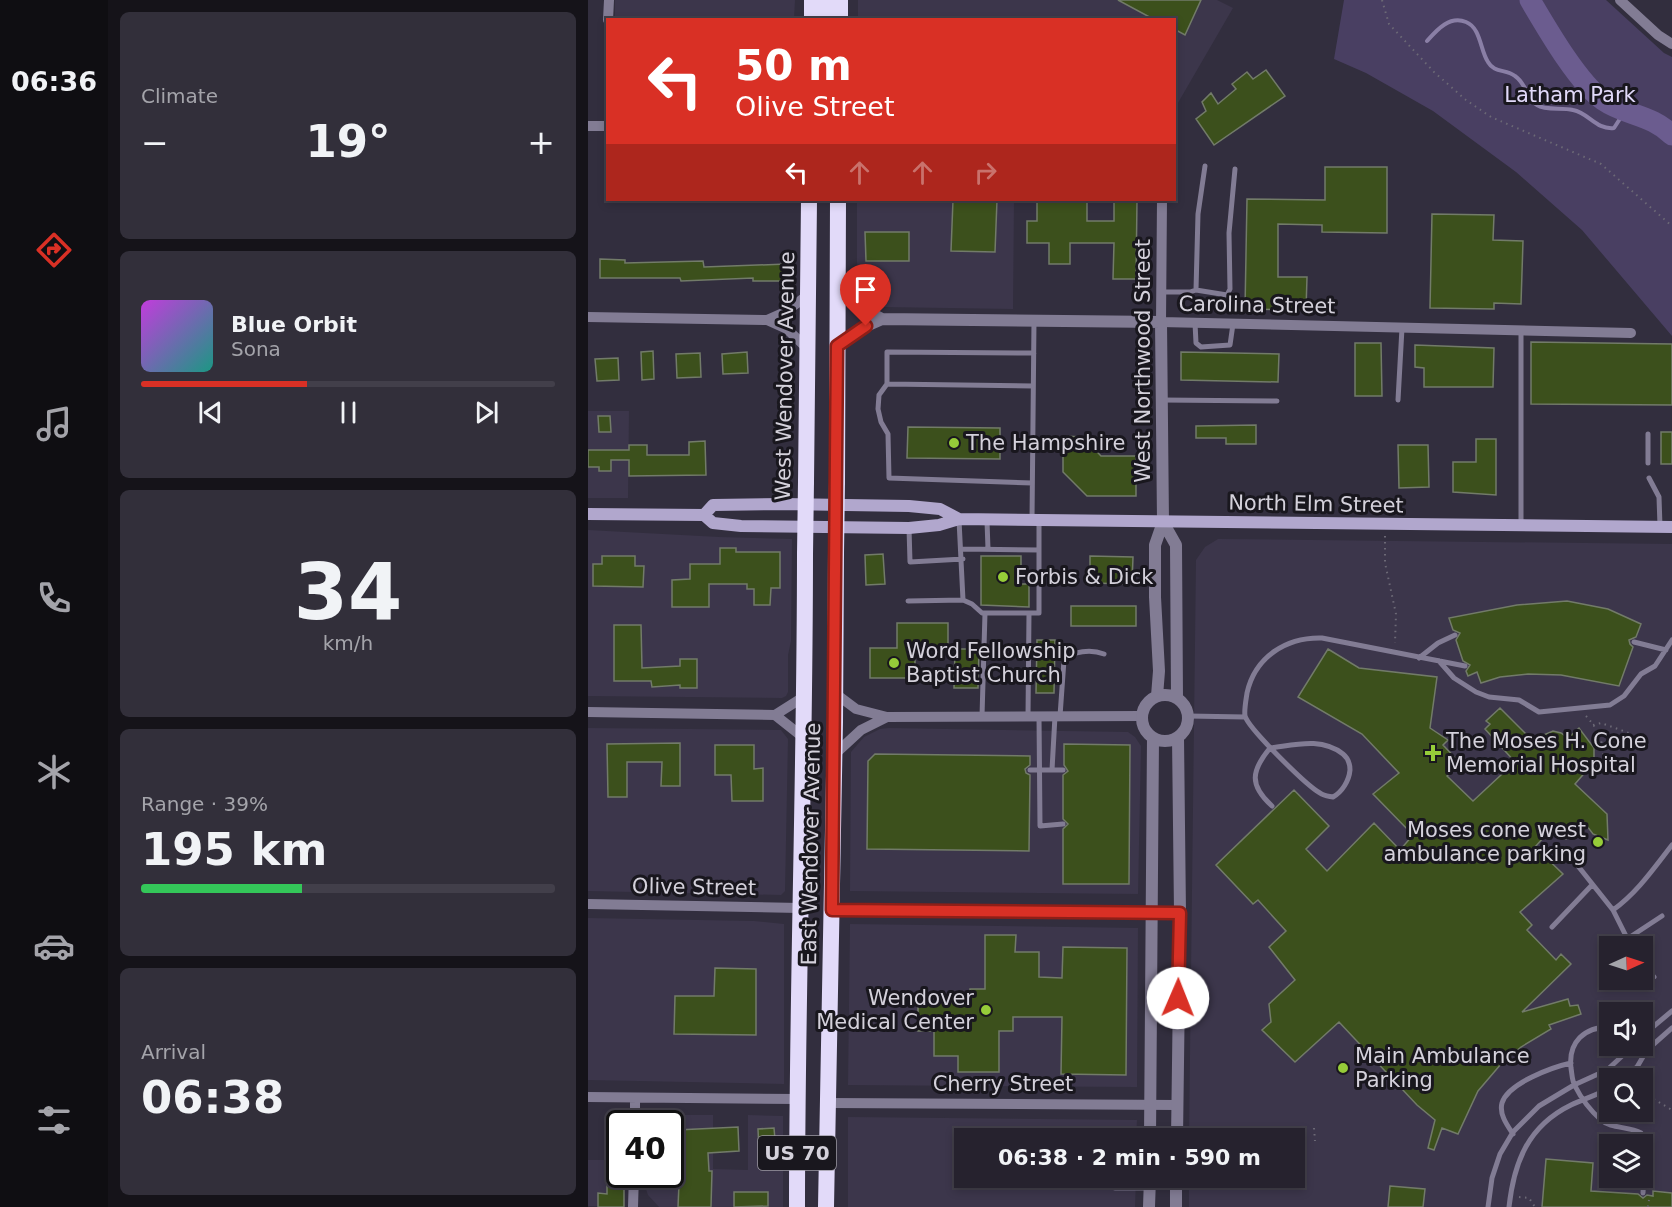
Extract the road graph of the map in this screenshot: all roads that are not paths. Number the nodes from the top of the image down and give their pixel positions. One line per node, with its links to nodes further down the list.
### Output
1 (609, 0): 6 (street)
2 (812, 0): 7 (highway)
3 (825, 0): 8 (highway)
4 (840, 0): 9 (highway)
5 (1620, 0): 10 (street)
6 (608, 18)
7 (812, 18)
8 (826, 18)
9 (840, 18)
10 (1672, 44)
11 (588, 126): 12 (street)
12 (606, 126)
13 (1205, 166): 19 (lane)
14 (1235, 169): 19 (lane)
15 (809, 201): 21 (highway, West Wendover Avenue / US 70)
16 (838, 201): 18 (highway, US 70)
17 (1162, 201): 20 (street, West Northwood Street)
18 (838, 289): 23 (street, Carolina Street); 32 (highway, US 70)
19 (1196, 290): 20 (lane)
20 (1161, 292): 26 (street, West Northwood Street)
21 (808, 295): 24 (street); 33 (highway, West Wendover Avenue / US 70)
22 (588, 317): 24 (street)
23 (882, 319): 25 (street, Carolina Street); 32 (street, Carolina Street)
24 (767, 320): 33 (street)
25 (1034, 321): 26 (street, Carolina Street); 34 (lane)
26 (1161, 322): 27 (street, Carolina Street); 37 (street, West Northwood Street)
27 (1196, 323): 28 (street, Carolina Street); 28 (lane)
28 (1233, 324): 29 (street, Carolina Street)
29 (1402, 328): 30 (street, Carolina Street); 38 (lane)
30 (1521, 331): 31 (street, Carolina Street); 50 (lane)
31 (1631, 333)
32 (837, 346): 70 (highway, East Wendover Avenue / US 70, bridge)
33 (807, 348): 56 (highway, West Wendover Avenue / US 70, bridge)
34 (1034, 353): 35 (lane); 36 (lane)
35 (887, 384): 36 (lane); 43 (lane)
36 (1033, 386): 43 (lane)
37 (1162, 400): 39 (lane); 49 (street, West Northwood Street)
38 (1398, 400)
39 (1277, 401)
40 (1648, 434): 41 (lane)
41 (1648, 463)
42 (1649, 478): 51 (lane)
43 (1032, 483): 48 (lane)
44 (588, 514): 45 (main road, North Elm Street)
45 (704, 515): 46 (main road, North Elm Street); 52 (main road, North Elm Street)
46 (959, 519): 47 (main road, North Elm Street); 52 (main road, North Elm Street); 53 (lane)
47 (987, 519): 48 (main road, North Elm Street); 54 (lane)
48 (1035, 520): 49 (main road, North Elm Street); 55 (lane)
49 (1163, 522): 50 (main road, North Elm Street); 72 (street); 73 (street)
50 (1521, 525): 51 (main road, North Elm Street)
51 (1666, 527)
52 (909, 528): 57 (lane)
53 (961, 549): 54 (lane); 57 (lane)
54 (988, 549): 55 (lane)
55 (1039, 550): 61 (lane)
56 (805, 554): 71 (highway, East Wendover Avenue / US 70)
57 (963, 559): 58 (lane)
58 (963, 600): 59 (lane); 60 (lane)
59 (908, 601)
60 (985, 613): 61 (lane); 76 (lane)
61 (1029, 613): 77 (lane)
62 (1455, 635): 67 (lane)
63 (1672, 640): 65 (lane)
64 (1634, 642): 65 (lane)
65 (1666, 650): 68 (lane)
66 (1104, 654): 78 (lane)
67 (1419, 658): 68 (lane); 82 (lane)
68 (1439, 661): 69 (lane)
69 (1465, 666)
70 (836, 694): 81 (street); 87 (highway, East Wendover Avenue / US 70)
71 (805, 696): 75 (street); 84 (highway, East Wendover Avenue / US 70)
72 (1156, 696): 73 (street); 79 (street)
73 (1177, 698): 80 (street)
74 (588, 712): 75 (street)
75 (775, 715): 84 (street)
76 (982, 716): 77 (street); 81 (street)
77 (1033, 716): 78 (street); 89 (lane)
78 (1057, 716): 79 (street); 90 (lane)
79 (1142, 716): 85 (street)
80 (1188, 716): 82 (lane); 83 (street)
81 (887, 717): 87 (street)
82 (1245, 717): 86 (lane)
83 (1178, 737): 85 (street); 102 (street)
84 (805, 738): 98 (highway, East Wendover Avenue / US 70)
85 (1153, 738): 101 (street)
86 (1270, 748): 86 (lane); 92 (lane)
87 (835, 754): 99 (highway, East Wendover Avenue / US 70)
88 (1030, 770): 89 (lane)
89 (1038, 770): 90 (lane); 93 (lane)
90 (1052, 770): 91 (lane)
91 (1064, 770)
92 (1272, 806)
93 (1063, 824)
94 (1672, 845): 100 (lane)
95 (1578, 866): 96 (lane)
96 (1592, 885): 100 (lane); 104 (lane)
97 (588, 904): 98 (street, Olive Street)
98 (800, 908): 118 (highway, East Wendover Avenue / US 70)
99 (832, 910): 101 (street); 120 (highway, East Wendover Avenue / US 70)
100 (1613, 910): 105 (lane)
101 (1152, 911): 102 (street); 121 (street)
102 (1180, 913): 122 (street)
103 (1662, 916): 106 (lane)
104 (1552, 927)
105 (1626, 936)
106 (1632, 936)
107 (1672, 1011): 109 (lane)
108 (1599, 1027): 113 (lane)
109 (1653, 1027)
110 (1672, 1029): 111 (lane)
111 (1653, 1044)
112 (1622, 1056): 114 (lane)
113 (1571, 1063): 114 (lane); 126 (lane)
114 (1574, 1085): 119 (lane); 126 (lane)
115 (1599, 1093): 119 (lane)
116 (588, 1097): 117 (street)
117 (635, 1098): 118 (street); 123 (street)
118 (797, 1099): 132 (highway, East Wendover Avenue / US 70)
119 (1584, 1100): 130 (lane); 137 (lane)
120 (829, 1103): 121 (street, Cherry Street); 133 (highway, East Wendover Avenue / US 70)
121 (1150, 1104): 122 (street, Cherry Street); 124 (street)
122 (1177, 1105): 125 (street)
123 (635, 1110)
124 (1150, 1128)
125 (1177, 1128)
126 (1513, 1134): 136 (lane)
127 (634, 1188): 131 (street)
128 (1150, 1188): 134 (street)
129 (1176, 1188): 135 (street)
130 (1643, 1193)
131 (633, 1207)
132 (797, 1207)
133 (826, 1207)
134 (1149, 1207)
135 (1176, 1207)
136 (1488, 1207)
137 (1509, 1207)

